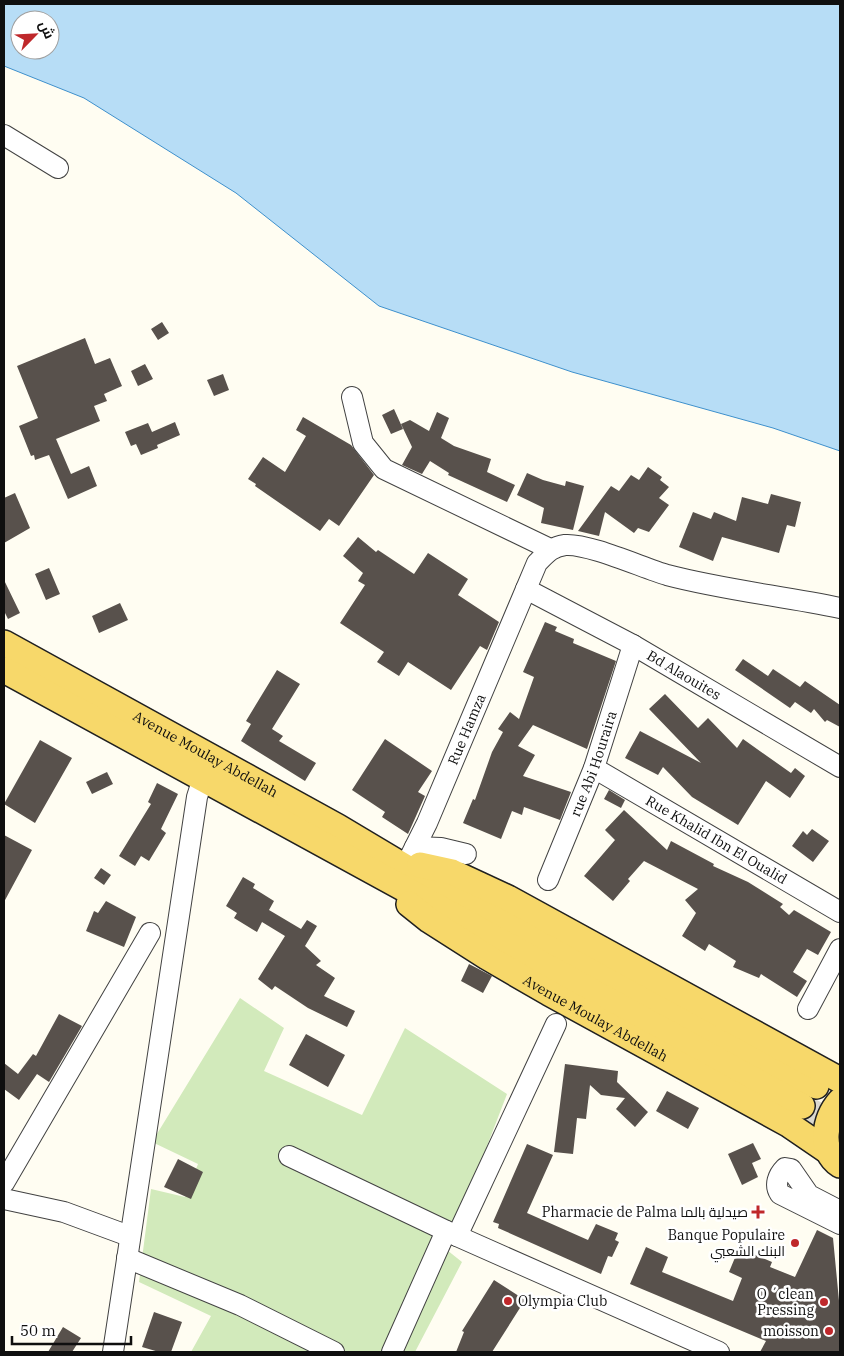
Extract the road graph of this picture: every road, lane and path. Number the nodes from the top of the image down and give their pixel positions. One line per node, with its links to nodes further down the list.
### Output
1 (4, 135): 2 (street)
2 (58, 168)
3 (352, 397): 4 (street)
4 (550, 549): 5 (street, Rue Hamza); 6 (street)
5 (526, 589): 8 (street, Bd Alaouites); 14 (street, Rue Hamza)
6 (840, 608)
7 (4, 642): 14 (main road, Avenue Moulay Abdellah)
8 (633, 645): 10 (street, Bd Alaouites); 11 (street, rue Abi Houraira)
9 (4, 670): 12 (main road, Avenue Moulay Abdellah)
10 (840, 767)
11 (594, 768): 16 (street, rue Abi Houraira); 17 (street, Rue Khalid Ibn El Oualid)
12 (203, 778): 15 (main road, Avenue Moulay Abdellah); 33 (street)
13 (466, 854): 14 (street)
14 (410, 857): 22 (main road); 23 (main road, Avenue Moulay Abdellah)
15 (373, 870): 25 (main road, Avenue Moulay Abdellah); 27 (main road, Avenue Moulay Abdellah)
16 (548, 880)
17 (840, 912)
18 (150, 934): 28 (street)
19 (840, 949): 20 (street)
20 (808, 1009)
21 (556, 1024): 32 (street)
22 (840, 1080)
23 (816, 1086)
24 (840, 1101): 27 (main road)
25 (802, 1106)
26 (288, 1156): 32 (street)
27 (837, 1165)
28 (4, 1183)
29 (4, 1199): 33 (street)
30 (840, 1211): 31 (street)
31 (840, 1224)
32 (451, 1233): 37 (street); 38 (street)
33 (129, 1236): 34 (street)
34 (127, 1258): 35 (street); 36 (street)
35 (113, 1352)
36 (334, 1352)
37 (392, 1352)
38 (719, 1352)

